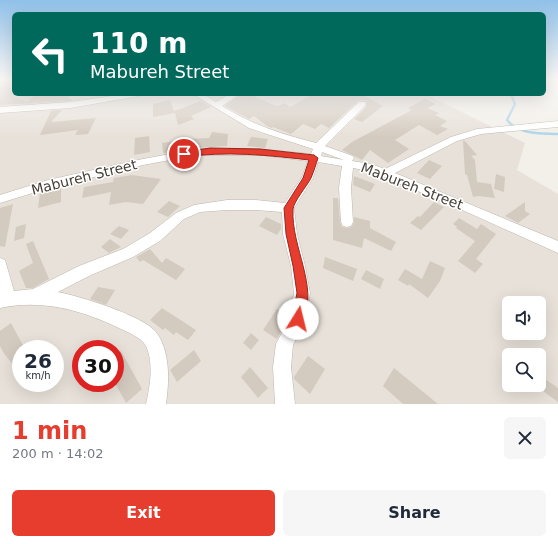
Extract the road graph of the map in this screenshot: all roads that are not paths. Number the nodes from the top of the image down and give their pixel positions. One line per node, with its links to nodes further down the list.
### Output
1 (120, 99): 6 (street)
2 (206, 99): 5 (street)
3 (228, 99): 5 (street)
4 (362, 104): 8 (street)
5 (218, 105): 8 (street)
6 (0, 110)
7 (558, 124): 11 (street)
8 (317, 152): 9 (street, Mabureh Street); 10 (street); 12 (street, Mabureh Street); 13 (street)
9 (348, 163): 10 (street, Mabureh Street); 14 (street)
10 (371, 168): 11 (street, Mabureh Street)
11 (385, 174): 15 (street, Mabureh Street)
12 (0, 199)
13 (288, 208): 17 (street); 20 (street)
14 (347, 222)
15 (558, 247)
16 (0, 264): 18 (street)
17 (33, 297): 18 (street); 19 (street)
18 (4, 299)
19 (156, 404)
20 (285, 404)

